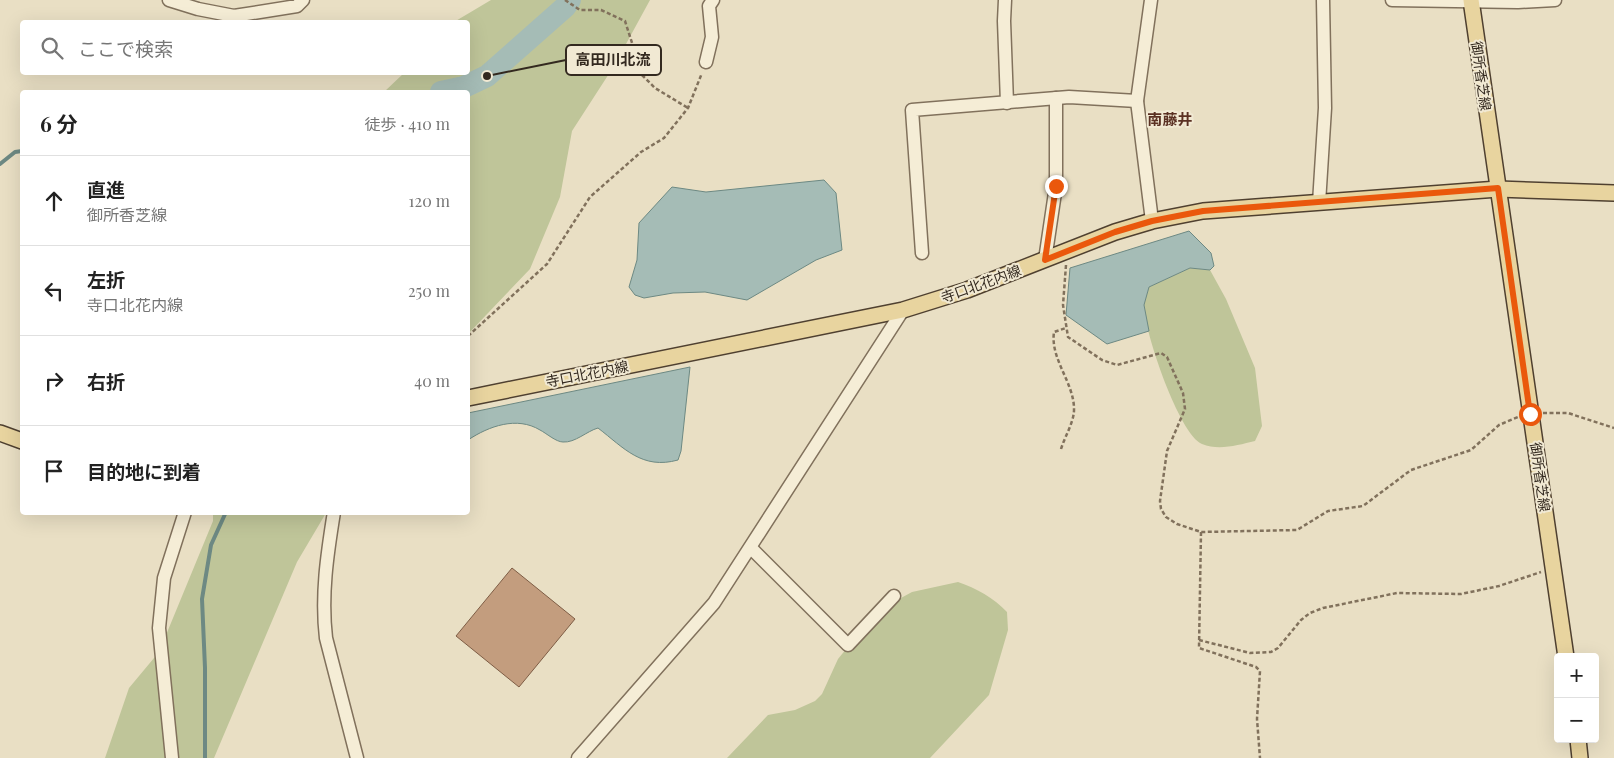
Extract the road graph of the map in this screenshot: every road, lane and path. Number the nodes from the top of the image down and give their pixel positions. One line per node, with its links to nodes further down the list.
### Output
1 (169, 0): 2 (street)
2 (303, 0)
3 (565, 0): 16 (path)
4 (713, 0): 12 (street)
5 (1005, 0): 15 (street)
6 (1151, 0): 14 (street)
7 (1323, 0): 19 (street)
8 (1392, 0): 9 (street)
9 (1400, 0): 11 (street)
10 (1555, 0): 11 (street)
11 (1471, 1): 17 (main road, 御所香芝線)
12 (706, 62): 16 (path)
13 (1056, 98): 14 (street); 15 (street); 23 (street)
14 (1137, 100): 20 (street)
15 (1007, 103): 22 (street)
16 (688, 108): 26 (path)
17 (1498, 188): 18 (main road, 寺口北花内線); 19 (main road, 寺口北花内線); 28 (main road, 御所香芝線)
18 (1614, 193)
19 (1319, 203): 20 (main road, 寺口北花内線)
20 (1152, 221): 21 (main road, 寺口北花内線)
21 (1068, 250): 23 (main road, 寺口北花内線); 25 (path)
22 (922, 253)
23 (1045, 260): 24 (main road, 寺口北花内線)
24 (903, 310): 27 (main road, 寺口北花内線); 36 (street)
25 (1066, 328): 32 (path); 35 (path)
26 (470, 334)
27 (470, 398)
28 (1530, 414): 29 (path); 35 (path); 37 (main road, 御所香芝線)
29 (1614, 428)
30 (0, 433): 31 (main road)
31 (20, 440)
32 (1061, 449)
33 (185, 515): 42 (street)
34 (334, 515): 43 (street)
35 (1201, 532): 39 (path)
36 (751, 548): 38 (street); 44 (street)
37 (1553, 568): 39 (path); 40 (main road, 御所香芝線)
38 (894, 596)
39 (1199, 640): 45 (path)
40 (1565, 653)
41 (1578, 743): 46 (main road)
42 (172, 758)
43 (358, 758)
44 (578, 758)
45 (1260, 758)
46 (1580, 758)

